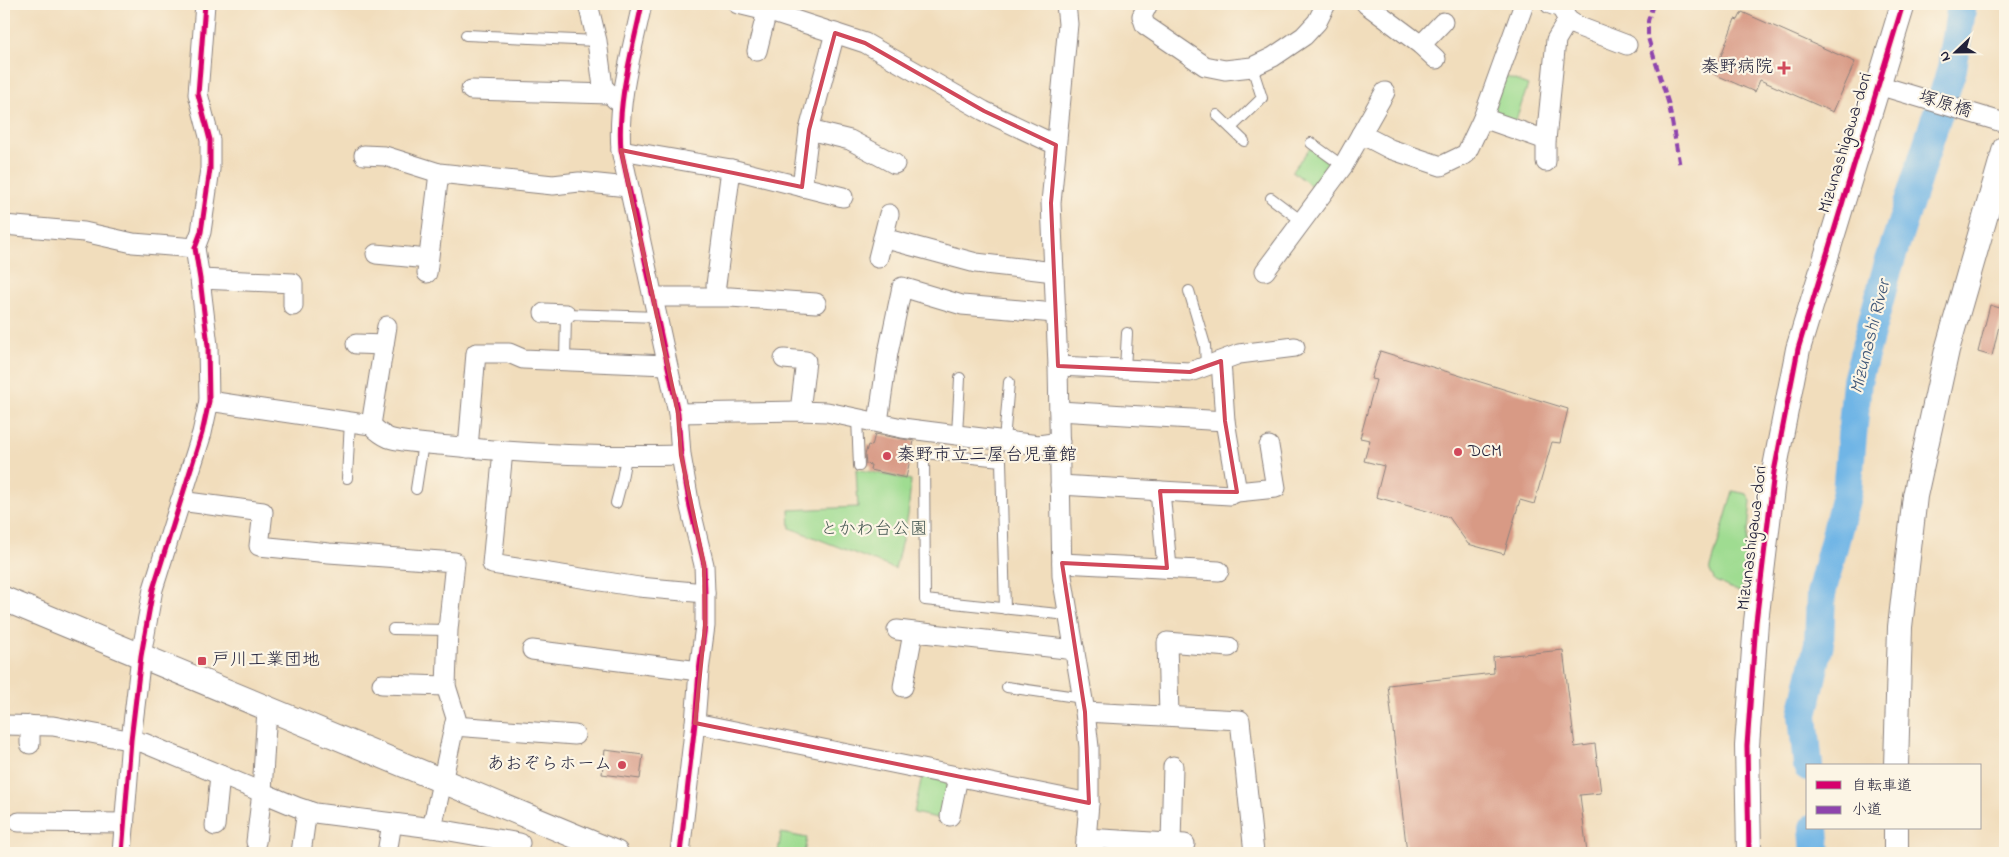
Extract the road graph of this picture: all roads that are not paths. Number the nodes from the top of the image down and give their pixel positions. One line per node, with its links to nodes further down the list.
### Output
1 (205, 4): 52 (street)
2 (588, 4): 16 (street)
3 (642, 4): 25 (street)
4 (738, 4): 11 (street)
5 (1066, 4): 35 (street)
6 (1148, 4): 21 (street)
7 (1326, 4): 21 (street)
8 (1366, 4): 17 (street)
9 (1524, 4): 27 (street)
10 (1903, 4): 22 (street, Mizunashigawa-dori)
11 (768, 11): 14 (street); 19 (street)
12 (1563, 11): 18 (street); 32 (street)
13 (1442, 22): 17 (street)
14 (835, 33): 30 (street); 35 (street)
15 (466, 35): 16 (lane)
16 (597, 41): 25 (street)
17 (1421, 45): 20 (street)
18 (1627, 46)
19 (757, 51)
20 (1436, 59)
21 (1252, 67): 29 (lane)
22 (1888, 88): 28 (street, 塚原橋); 159 (street, Mizunashigawa-dori)
23 (471, 90): 25 (street)
24 (1385, 92): 31 (street)
25 (616, 100): 37 (street)
26 (1217, 114): 29 (lane)
27 (1483, 118): 31 (street); 32 (street)
28 (1999, 121)
29 (1231, 128): 33 (lane)
30 (809, 130): 40 (street); 45 (street)
31 (1361, 134): 41 (street)
32 (1546, 140): 39 (street)
33 (1244, 141)
34 (1311, 143): 41 (lane)
35 (1056, 145): 56 (street)
36 (2005, 148): 134 (street)
37 (621, 150): 42 (street); 44 (street)
38 (364, 154): 43 (street)
39 (1546, 162)
40 (895, 164)
41 (1343, 166): 49 (street)
42 (731, 169): 45 (street); 58 (street)
43 (439, 173): 44 (street); 53 (street)
44 (628, 187): 60 (street)
45 (802, 187): 46 (street)
46 (843, 197)
47 (1271, 198): 49 (lane)
48 (889, 214): 51 (street)
49 (1303, 222): 55 (street)
50 (4, 225): 52 (street)
51 (883, 238): 54 (street); 56 (street)
52 (195, 248): 57 (street)
53 (376, 254)
54 (878, 258)
55 (1265, 271)
56 (1054, 272): 64 (street)
57 (200, 279): 62 (street); 80 (street)
58 (716, 285)
59 (1189, 291): 74 (lane)
60 (654, 296): 61 (street); 66 (street)
61 (816, 303)
62 (293, 306)
63 (544, 313): 65 (street)
64 (1055, 313): 76 (street); 87 (street)
65 (566, 314): 66 (lane); 73 (lane)
66 (658, 317): 75 (street)
67 (387, 326): 70 (street)
68 (1127, 333): 77 (lane)
69 (356, 344): 70 (street)
70 (384, 345): 88 (street)
71 (1295, 347): 74 (street)
72 (784, 360): 81 (street)
73 (565, 361): 75 (street); 94 (street)
74 (1213, 364): 77 (street); 86 (street)
75 (666, 365): 83 (street)
76 (1058, 366): 77 (street); 82 (street)
77 (1125, 369)
78 (960, 378): 89 (lane)
79 (1009, 382): 90 (lane)
80 (209, 401): 85 (street); 104 (street)
81 (800, 411): 83 (street); 84 (street)
82 (1059, 411): 86 (street); 91 (street)
83 (678, 412): 96 (street)
84 (857, 418): 87 (street); 98 (lane)
85 (350, 421): 88 (street); 99 (lane)
86 (1225, 421): 103 (street)
87 (878, 422): 89 (street)
88 (371, 424): 92 (street)
89 (957, 435): 90 (street)
90 (1004, 441): 91 (street)
91 (1060, 442): 100 (street)
92 (423, 443): 94 (street); 101 (lane)
93 (1269, 446): 103 (street)
94 (468, 448): 95 (street)
95 (503, 451): 97 (street); 109 (street)
96 (681, 455): 97 (street); 109 (street)
97 (626, 456): 105 (lane)
98 (859, 466)
99 (347, 478)
100 (1060, 485): 102 (street); 106 (street)
101 (416, 490)
102 (1160, 491): 103 (street); 107 (street)
103 (1237, 492)
104 (180, 501): 114 (street); 118 (street)
105 (616, 502)
106 (1062, 563): 107 (street); 112 (street)
107 (1167, 568): 108 (street)
108 (1219, 571)
109 (705, 593): 119 (street)
110 (4, 599): 118 (street)
111 (1005, 609): 112 (lane)
112 (1068, 615): 117 (street)
113 (393, 630): 114 (lane)
114 (448, 630): 121 (street)
115 (1229, 647): 126 (street)
116 (532, 650): 119 (street)
117 (1075, 650): 122 (street); 124 (street)
118 (141, 656): 125 (street); 132 (street)
119 (698, 671): 127 (street)
120 (382, 684): 121 (street)
121 (446, 686): 130 (street)
122 (903, 687)
123 (1007, 687): 124 (lane)
124 (1084, 705): 126 (street); 140 (street)
125 (267, 709): 138 (street); 139 (street)
126 (1169, 715): 158 (street)
127 (695, 723): 136 (street); 157 (street)
128 (4, 725): 129 (street)
129 (30, 725): 132 (street); 133 (street)
130 (454, 726): 131 (street); 138 (street)
131 (575, 735)
132 (131, 740): 135 (street); 145 (street)
133 (30, 744)
134 (1896, 764)
135 (220, 775): 139 (street); 146 (street)
136 (958, 777): 140 (street); 142 (street)
137 (1177, 778): 152 (street)
138 (443, 781): 147 (street); 156 (street)
139 (262, 792): 141 (street); 149 (street)
140 (1089, 803): 152 (street)
141 (307, 810): 144 (street); 154 (street)
142 (950, 816)
143 (19, 822): 145 (street)
144 (392, 823): 147 (street); 155 (street)
145 (125, 824): 153 (street)
146 (215, 826)
147 (432, 828): 151 (street)
148 (1896, 830): 160 (street)
149 (256, 842)
150 (520, 843): 151 (street)
151 (496, 846)
152 (1086, 846)
153 (122, 853)
154 (301, 853)
155 (387, 853)
156 (616, 853)
157 (680, 853)
158 (1254, 853)
159 (1748, 853)
160 (1896, 853)

